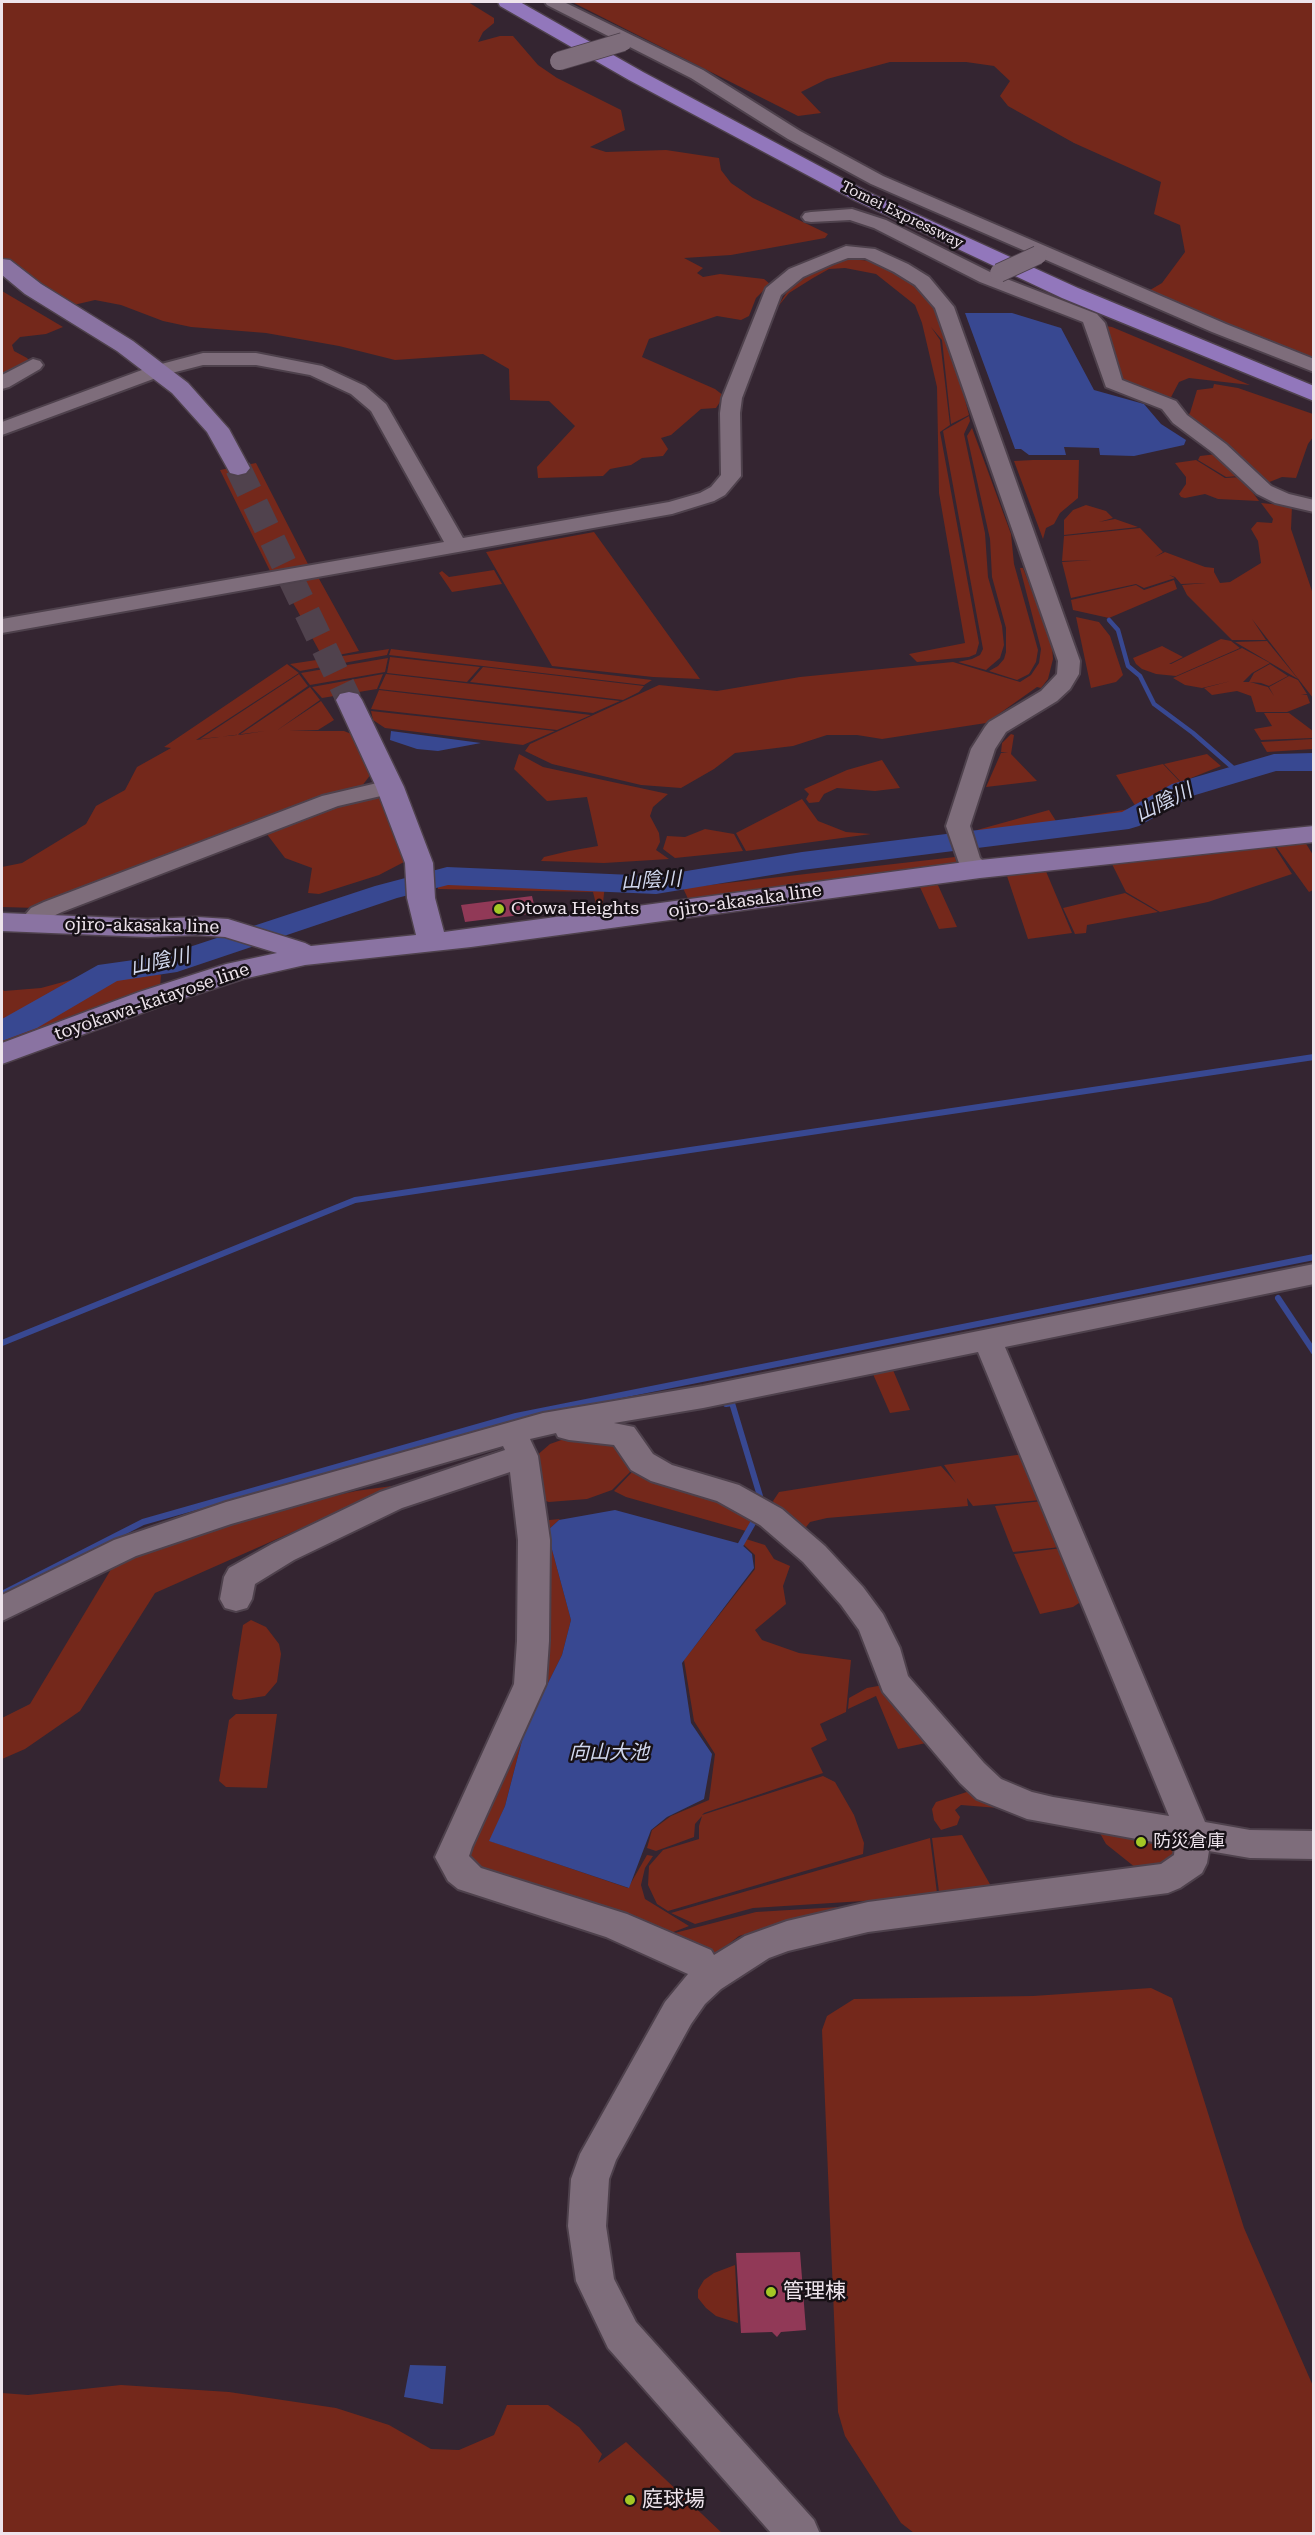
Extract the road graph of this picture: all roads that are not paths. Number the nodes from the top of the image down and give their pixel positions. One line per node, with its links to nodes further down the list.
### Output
1 (507, 2): 15 (highway, Tomei Expressway)
2 (532, 2): 13 (highway, Tomei Expressway)
3 (553, 2): 4 (street)
4 (627, 41): 5 (street, bridge); 7 (street)
5 (559, 61)
6 (845, 240): 9 (street); 19 (street); 24 (street)
7 (1042, 253): 9 (street, bridge); 11 (street)
8 (2, 265): 12 (main road)
9 (993, 276): 18 (street)
10 (33, 365): 14 (street)
11 (1314, 366)
12 (158, 371): 16 (street); 17 (main road); 19 (street)
13 (1314, 380)
14 (2, 383)
15 (1314, 394)
16 (2, 429)
17 (238, 468)
18 (1314, 506)
19 (457, 546): 20 (street)
20 (2, 626)
21 (349, 700): 22 (main road)
22 (390, 787): 26 (street); 27 (main road)
23 (1314, 834): 24 (main road, ojiro-akasaka line)
24 (974, 865): 27 (main road, ojiro-akasaka line)
25 (2, 922): 26 (main road, ojiro-akasaka line)
26 (32, 922): 28 (main road, ojiro-akasaka line)
27 (432, 942): 28 (main road, ojiro-akasaka line)
28 (300, 952): 29 (main road, toyokawa-katayose line)
29 (2, 1054)
30 (1314, 1274): 31 (street)
31 (988, 1340): 32 (street); 36 (street)
32 (543, 1424): 33 (street); 36 (street)
33 (518, 1445): 34 (street); 35 (street); 38 (street)
34 (236, 1599)
35 (2, 1609)
36 (1194, 1836): 37 (street); 38 (street)
37 (1314, 1845)
38 (708, 1978): 39 (street)
39 (800, 2534)

